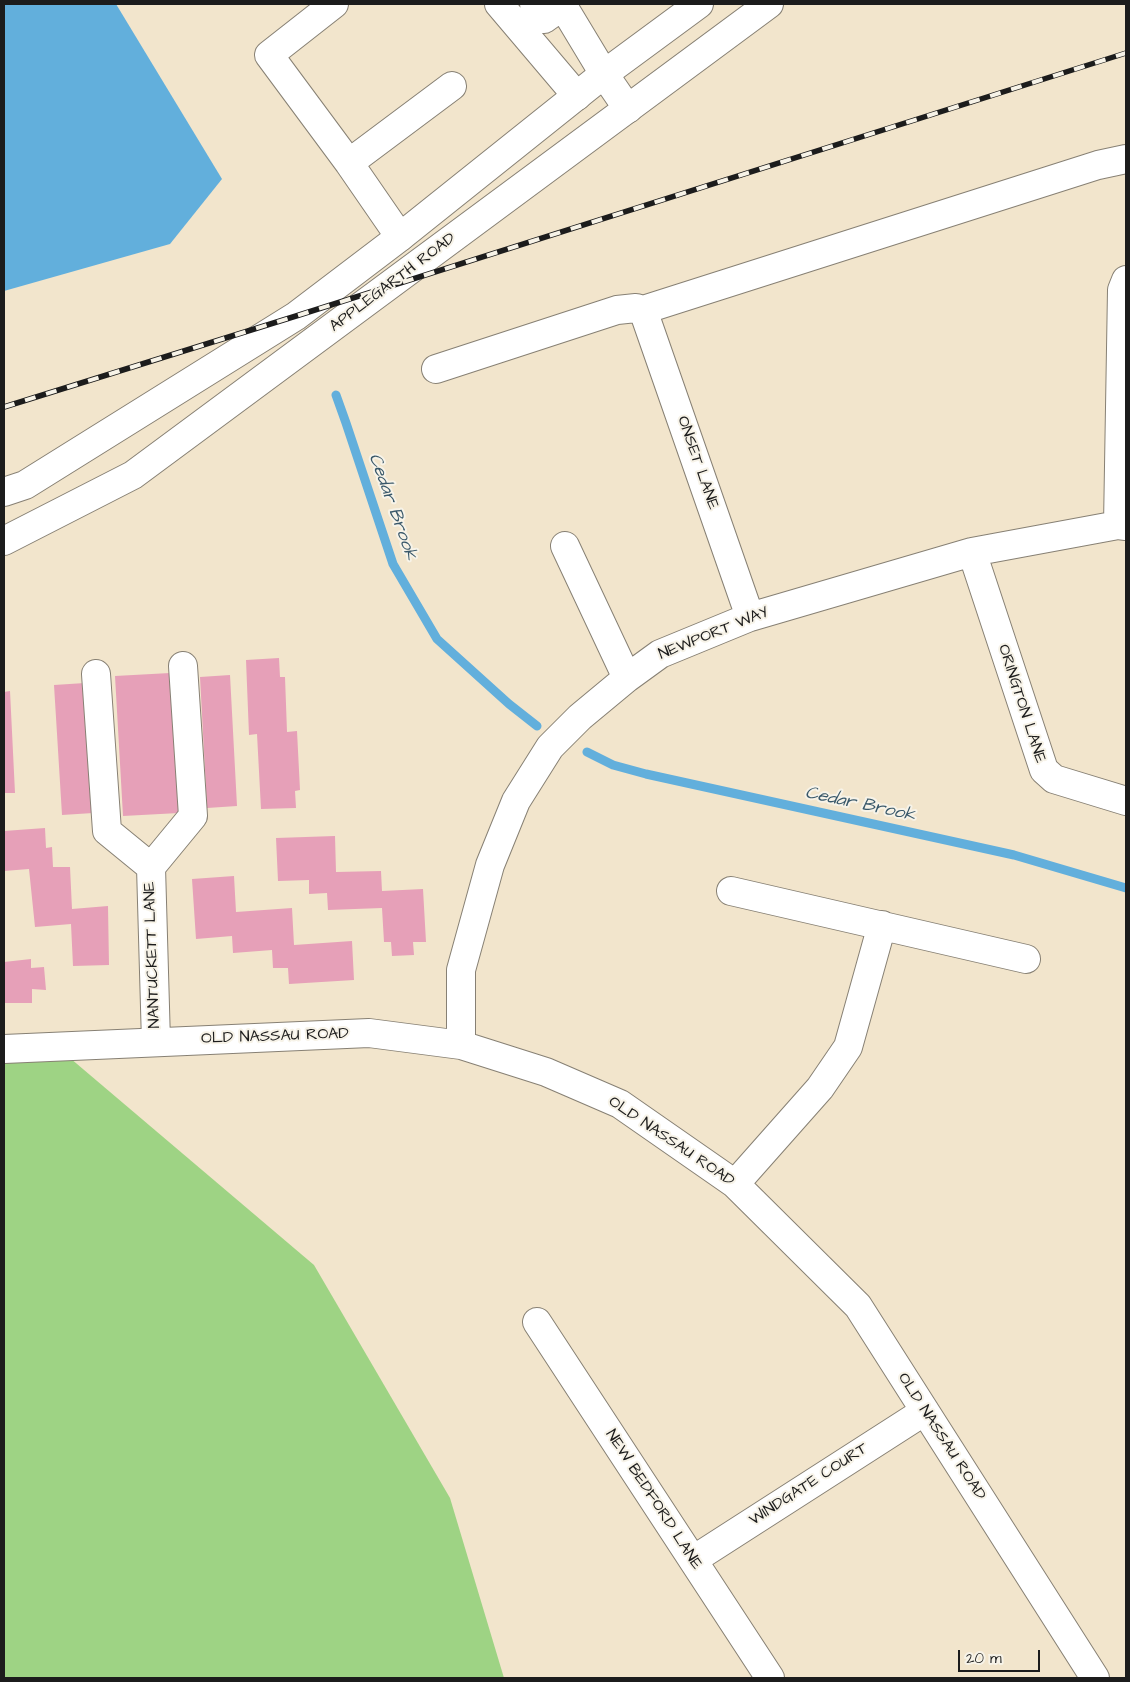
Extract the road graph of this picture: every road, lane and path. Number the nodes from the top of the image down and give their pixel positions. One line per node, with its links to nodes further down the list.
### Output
1 (334, 4): 12 (street)
2 (499, 4): 9 (street)
3 (534, 4): 6 (street)
4 (699, 4): 7 (street, APPLEGARTH ROAD)
5 (769, 4): 10 (street, APPLEGARTH ROAD)
6 (564, 5): 7 (street)
7 (604, 74): 9 (street, APPLEGARTH ROAD); 10 (street)
8 (452, 86): 12 (street)
9 (577, 96): 13 (street, APPLEGARTH ROAD)
10 (628, 109): 19 (street, APPLEGARTH ROAD)
11 (1126, 159): 15 (street)
12 (349, 163): 13 (street)
13 (400, 237): 17 (street, APPLEGARTH ROAD)
14 (1126, 280): 18 (street)
15 (643, 310): 16 (street); 22 (street, ONSET LANE)
16 (436, 369)
17 (4, 492)
18 (1122, 526): 21 (street, NEWPORT WAY)
19 (4, 541)
20 (565, 546): 25 (street)
21 (972, 552): 22 (street, NEWPORT WAY); 26 (street, ORINGTON LANE)
22 (750, 617): 25 (street, NEWPORT WAY)
23 (184, 666): 27 (street, NANTUCKETT LANE)
24 (96, 674): 27 (street, NANTUCKETT LANE)
25 (627, 678): 32 (street, NEWPORT WAY)
26 (1126, 801)
27 (151, 867): 31 (street, NANTUCKETT LANE)
28 (731, 891): 29 (street)
29 (882, 925): 30 (street); 34 (street)
30 (1026, 959)
31 (156, 1042): 32 (street, OLD NASSAU ROAD); 33 (street, OLD NASSAU ROAD)
32 (461, 1045): 34 (street, OLD NASSAU ROAD)
33 (4, 1049)
34 (735, 1184): 36 (street, OLD NASSAU ROAD)
35 (536, 1322): 37 (street, NEW BEDFORD LANE)
36 (925, 1411): 37 (street, WINDGATE COURT); 39 (street, OLD NASSAU ROAD)
37 (693, 1560): 38 (street, NEW BEDFORD LANE)
38 (770, 1678)
39 (1095, 1678)

